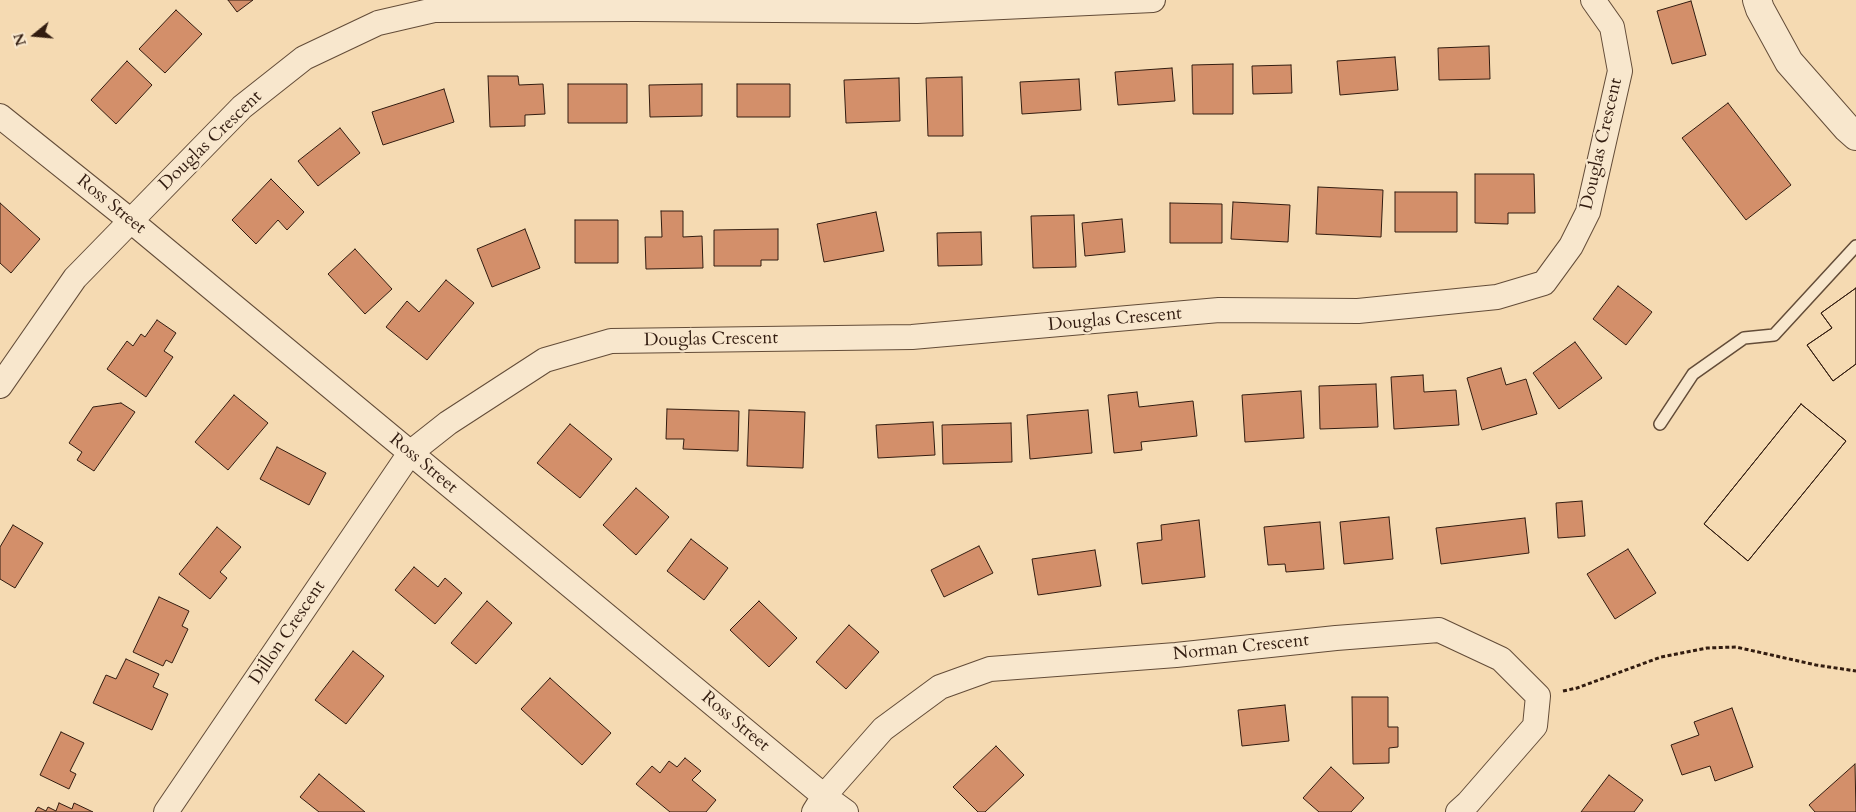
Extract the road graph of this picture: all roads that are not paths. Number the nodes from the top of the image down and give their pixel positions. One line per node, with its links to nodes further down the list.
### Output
1 (1153, 0): 6 (street, Douglas Crescent)
2 (1593, 0): 10 (street, Douglas Crescent)
3 (1757, 0): 5 (street)
4 (0, 116): 6 (street, Ross Street)
5 (1856, 136)
6 (131, 221): 8 (street, Douglas Crescent); 10 (street, Ross Street)
7 (1856, 246): 9 (lane)
8 (0, 386)
9 (1660, 424)
10 (410, 453): 11 (street, Ross Street); 12 (street, Dillon Crescent)
11 (819, 804): 13 (street, Ross Street); 14 (street, Norman Crescent)
12 (166, 812)
13 (846, 812)
14 (1458, 812)

